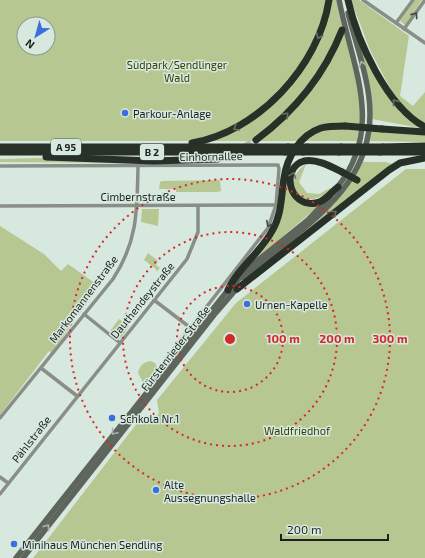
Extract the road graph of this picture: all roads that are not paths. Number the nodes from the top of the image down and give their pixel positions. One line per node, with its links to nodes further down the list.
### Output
1 (329, 0): 14 (highway, one-way to 14)
2 (339, 0): 27 (main road, Fürstenrieder Straße)
3 (347, 0): 11 (highway, one-way to 3); 34 (main road, Fürstenrieder Straße, one-way to 3)
4 (363, 0): 7 (street)
5 (413, 0): 7 (street)
6 (425, 0): 8 (street, one-way to 6)
7 (396, 23): 8 (street)
8 (404, 29): 10 (street)
9 (342, 30): 13 (highway, one-way to 9)
10 (425, 44)
11 (425, 127)
12 (425, 132): 33 (highway, bridge)
13 (256, 140)
14 (176, 146): 16 (highway, A 95); 18 (highway, A 95)
15 (425, 146): 17 (highway, A 95)
16 (0, 147)
17 (382, 149): 18 (highway, A 95, bridge); 21 (highway)
18 (287, 150): 20 (highway, B 2)
19 (0, 152): 20 (highway, B 2)
20 (19, 152): 22 (highway)
21 (425, 152)
22 (217, 159)
23 (423, 159): 28 (highway)
24 (278, 165): 26 (street, Einhornallee); 30 (street, Fürstenrieder Straße)
25 (0, 166): 26 (street, Einhornallee)
26 (138, 166): 29 (street, Markomannenstraße)
27 (338, 187): 28 (highway, one-way to 28, bridge); 33 (main road, Fürstenrieder Straße)
28 (365, 188): 34 (highway, one-way to 28)
29 (137, 205): 31 (street, Cimbernstraße); 32 (street, Cimbernstraße); 36 (street, Markomannenstraße)
30 (276, 205): 32 (street, Cimbernstraße); 33 (street, Fürstenrieder Straße, one-way to 33)
31 (0, 206)
32 (198, 206): 35 (street, Dauthendeystraße)
33 (226, 288): 37 (main road, Fürstenrieder Straße)
34 (237, 289): 41 (main road, Fürstenrieder Straße)
35 (154, 300): 37 (street); 38 (street, Dauthendeystraße)
36 (84, 314): 38 (street); 39 (street, Markomannenstraße)
37 (193, 329): 41 (main road, Fürstenrieder Straße)
38 (120, 343): 40 (street, Dauthendeystraße)
39 (41, 368): 40 (street); 42 (street, Markomannenstraße)
40 (77, 396): 44 (street, Pählstraße)
41 (131, 416): 46 (main road, Fürstenrieder Straße, one-way to 46); 47 (main road, Fürstenrieder Straße, one-way to 41)
42 (0, 418)
43 (0, 477): 44 (street)
44 (8, 483): 45 (street, Pählstraße)
45 (0, 494)
46 (16, 558)
47 (23, 558)

